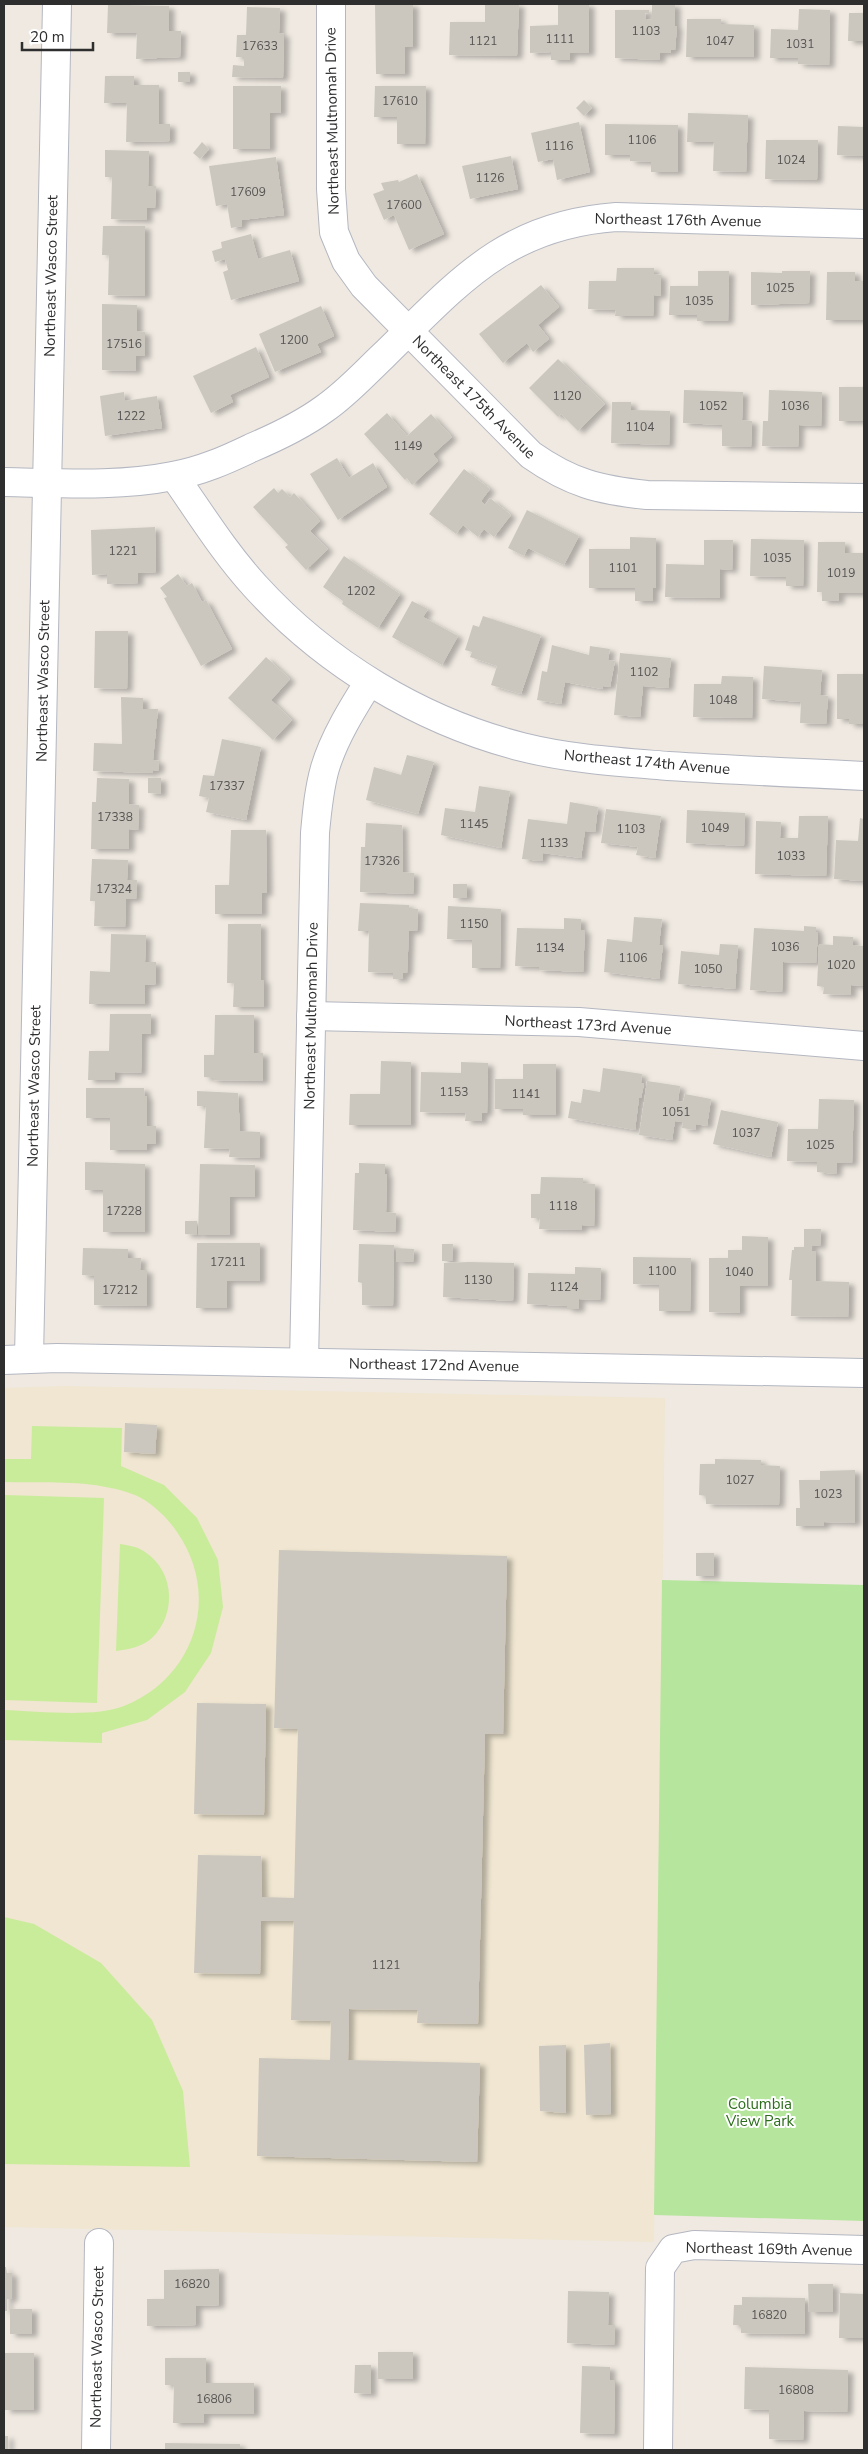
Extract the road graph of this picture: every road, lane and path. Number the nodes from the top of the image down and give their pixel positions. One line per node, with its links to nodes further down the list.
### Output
1 (57, 4): 7 (street, Northeast Wasco Street)
2 (331, 4): 4 (street, Northeast Multnomah Drive)
3 (864, 224): 4 (street, Northeast 176th Avenue)
4 (408, 331): 5 (street, Northeast 175th Avenue); 8 (street, Northeast 175th Avenue)
5 (174, 476): 7 (street, Northeast 175th Avenue); 9 (street, Northeast 174th Avenue)
6 (4, 482): 7 (street, Northeast 175th Avenue)
7 (47, 483): 13 (street, Northeast Wasco Street)
8 (864, 498)
9 (369, 682): 10 (street, Northeast 174th Avenue); 11 (street, Northeast Multnomah Drive)
10 (864, 776)
11 (311, 1016): 12 (street, Northeast 173rd Avenue); 14 (street, Northeast Multnomah Drive)
12 (864, 1046)
13 (16, 1359): 14 (street, Northeast 172nd Avenue)
14 (304, 1362): 15 (street, Northeast 172nd Avenue)
15 (864, 1373)
16 (99, 2243): 18 (street, Northeast Wasco Street)
17 (864, 2250): 19 (street, Northeast 169th Avenue)
18 (96, 2450)
19 (658, 2450)

